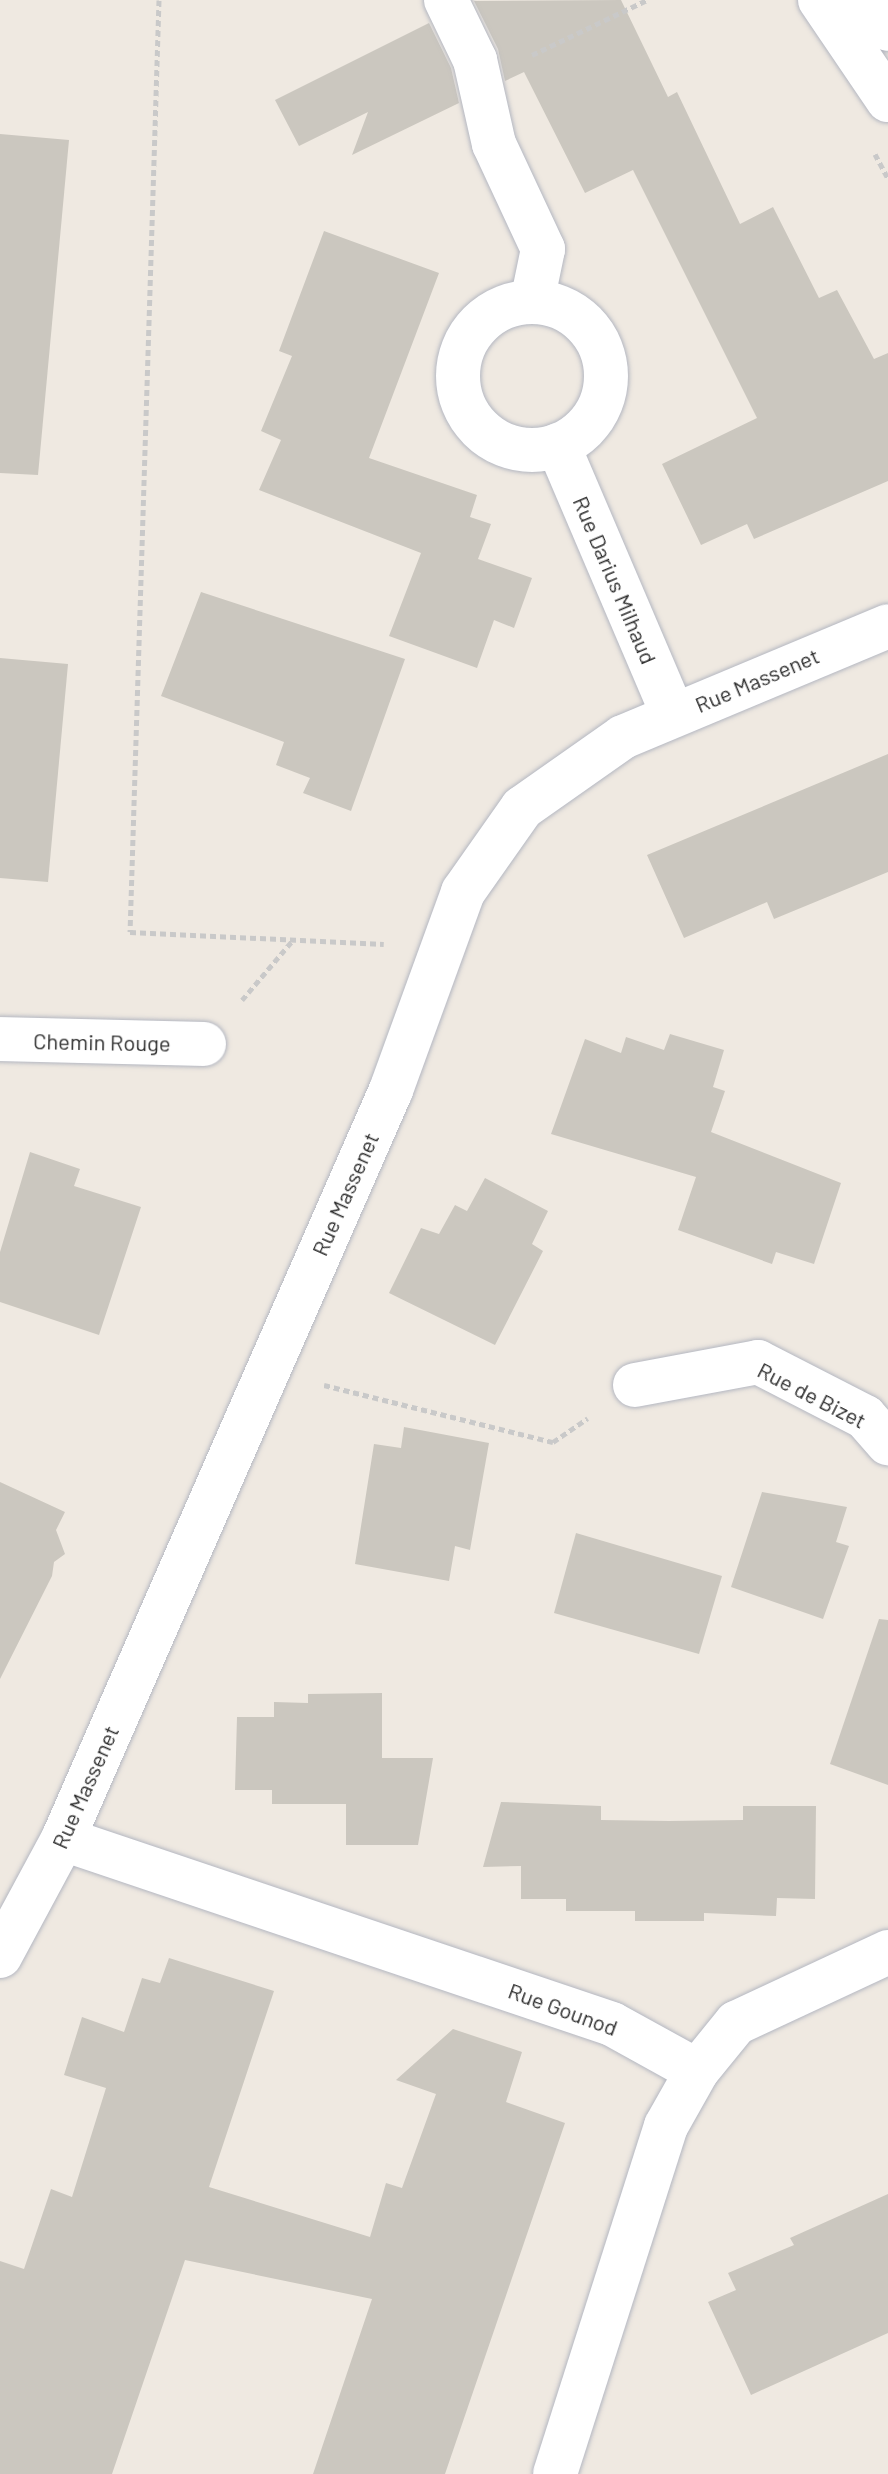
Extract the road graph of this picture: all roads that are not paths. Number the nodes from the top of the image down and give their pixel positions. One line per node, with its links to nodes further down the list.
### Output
1 (446, 0): 6 (street)
2 (820, 0): 5 (street)
3 (866, 0): 4 (street)
4 (888, 29)
5 (888, 100)
6 (532, 302): 7 (street); 7 (street)
7 (558, 445): 9 (street, Rue Darius Milhaud)
8 (888, 626): 9 (street, Rue Massenet)
9 (673, 715): 14 (street, Rue Massenet)
10 (0, 1039): 11 (street, Chemin Rouge)
11 (204, 1044)
12 (635, 1385): 13 (street, Rue de Bizet)
13 (888, 1443)
14 (63, 1839): 16 (street, Rue Massenet); 17 (street, Rue Gounod)
15 (888, 1952): 17 (street)
16 (0, 1956)
17 (697, 2071): 18 (street)
18 (555, 2474)

